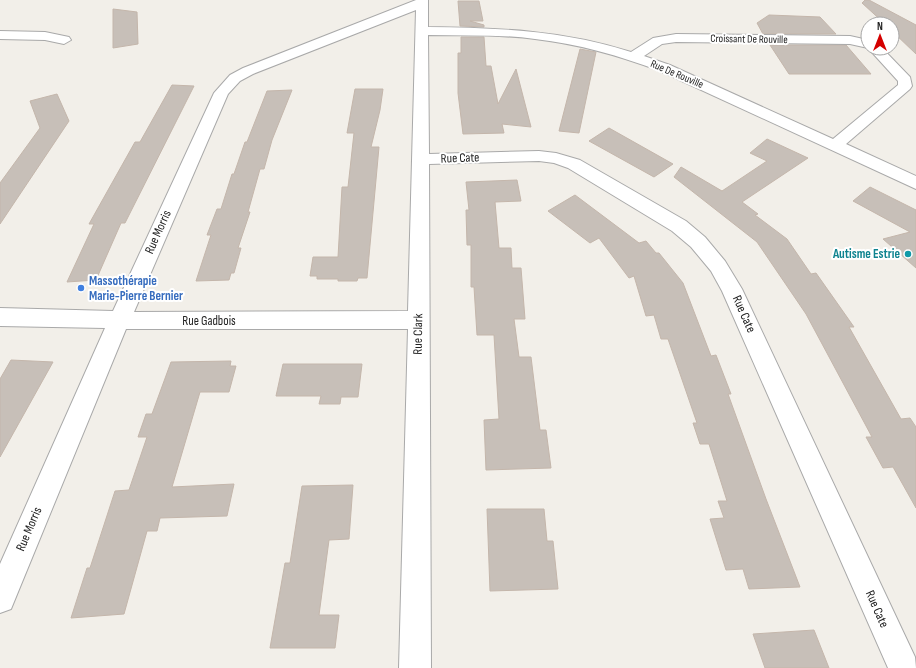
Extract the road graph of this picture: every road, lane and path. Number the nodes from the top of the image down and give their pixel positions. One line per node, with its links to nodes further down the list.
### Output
1 (422, 1): 2 (street, Rue Clark); 13 (street, Rue Morris)
2 (421, 31): 6 (street, Rue De Rouville); 9 (street, Rue Clark)
3 (0, 35): 4 (street)
4 (64, 40)
5 (860, 42): 6 (street, Croissant De Rouville)
6 (634, 56): 8 (street, Rue De Rouville)
7 (882, 56): 8 (street)
8 (835, 146): 10 (street, Rue De Rouville)
9 (419, 159): 12 (street, Rue Clark); 16 (street, Rue Cate)
10 (916, 183)
11 (0, 317): 13 (street, Rue Gadbois)
12 (418, 320): 13 (street, Rue Gadbois); 15 (street, Rue Clark)
13 (119, 321): 14 (street, Rue Morris)
14 (0, 598)
15 (415, 668)
16 (904, 668)

